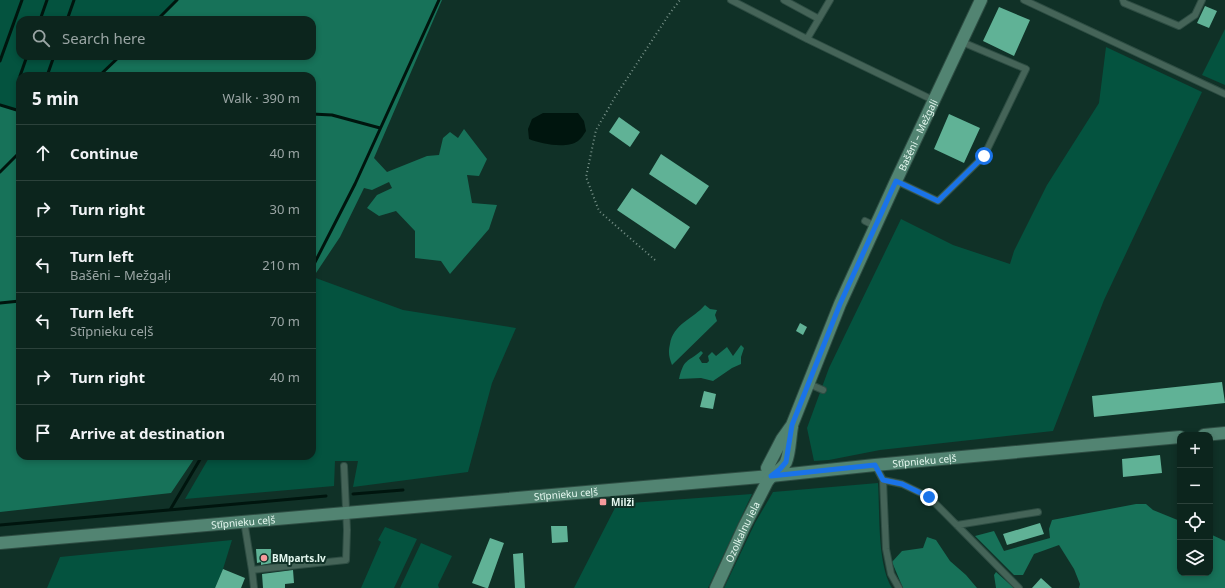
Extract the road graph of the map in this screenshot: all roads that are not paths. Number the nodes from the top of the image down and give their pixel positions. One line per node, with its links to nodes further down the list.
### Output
1 (731, 0): 9 (lane)
2 (784, 0): 8 (lane)
3 (830, 0): 8 (lane)
4 (981, 0): 10 (main road, Bašēni – Mežgaļi)
5 (1024, 0): 11 (lane)
6 (1123, 0): 7 (lane)
7 (1202, 0)
8 (819, 19): 9 (lane)
9 (807, 39): 12 (lane)
10 (962, 42): 12 (main road, Bašēni – Mežgaļi); 13 (lane)
11 (1225, 94)
12 (933, 100): 13 (main road, Bašēni – Mežgaļi)
13 (896, 181): 14 (main road, Bašēni – Mežgaļi)
14 (809, 384): 15 (lane); 21 (main road, Bašēni – Mežgaļi)
15 (823, 390)
16 (1225, 433): 17 (main road)
17 (1213, 434)
18 (1177, 437): 19 (main road, Stīpnieku ceļš)
19 (875, 465): 21 (main road, Stīpnieku ceļš); 22 (lane)
20 (344, 466): 23 (lane)
21 (771, 476): 23 (main road, Stīpnieku ceļš); 30 (main road, Ozolkalnu iela)
22 (883, 480): 26 (lane); 31 (lane)
23 (346, 512): 25 (main road, Stīpnieku ceļš); 28 (lane)
24 (1038, 512): 26 (lane)
25 (244, 521): 27 (main road, Stīpnieku ceļš); 28 (lane)
26 (957, 526): 32 (lane)
27 (0, 543)
28 (252, 570): 29 (lane)
29 (254, 588)
30 (716, 588)
31 (899, 588)
32 (1019, 588)

